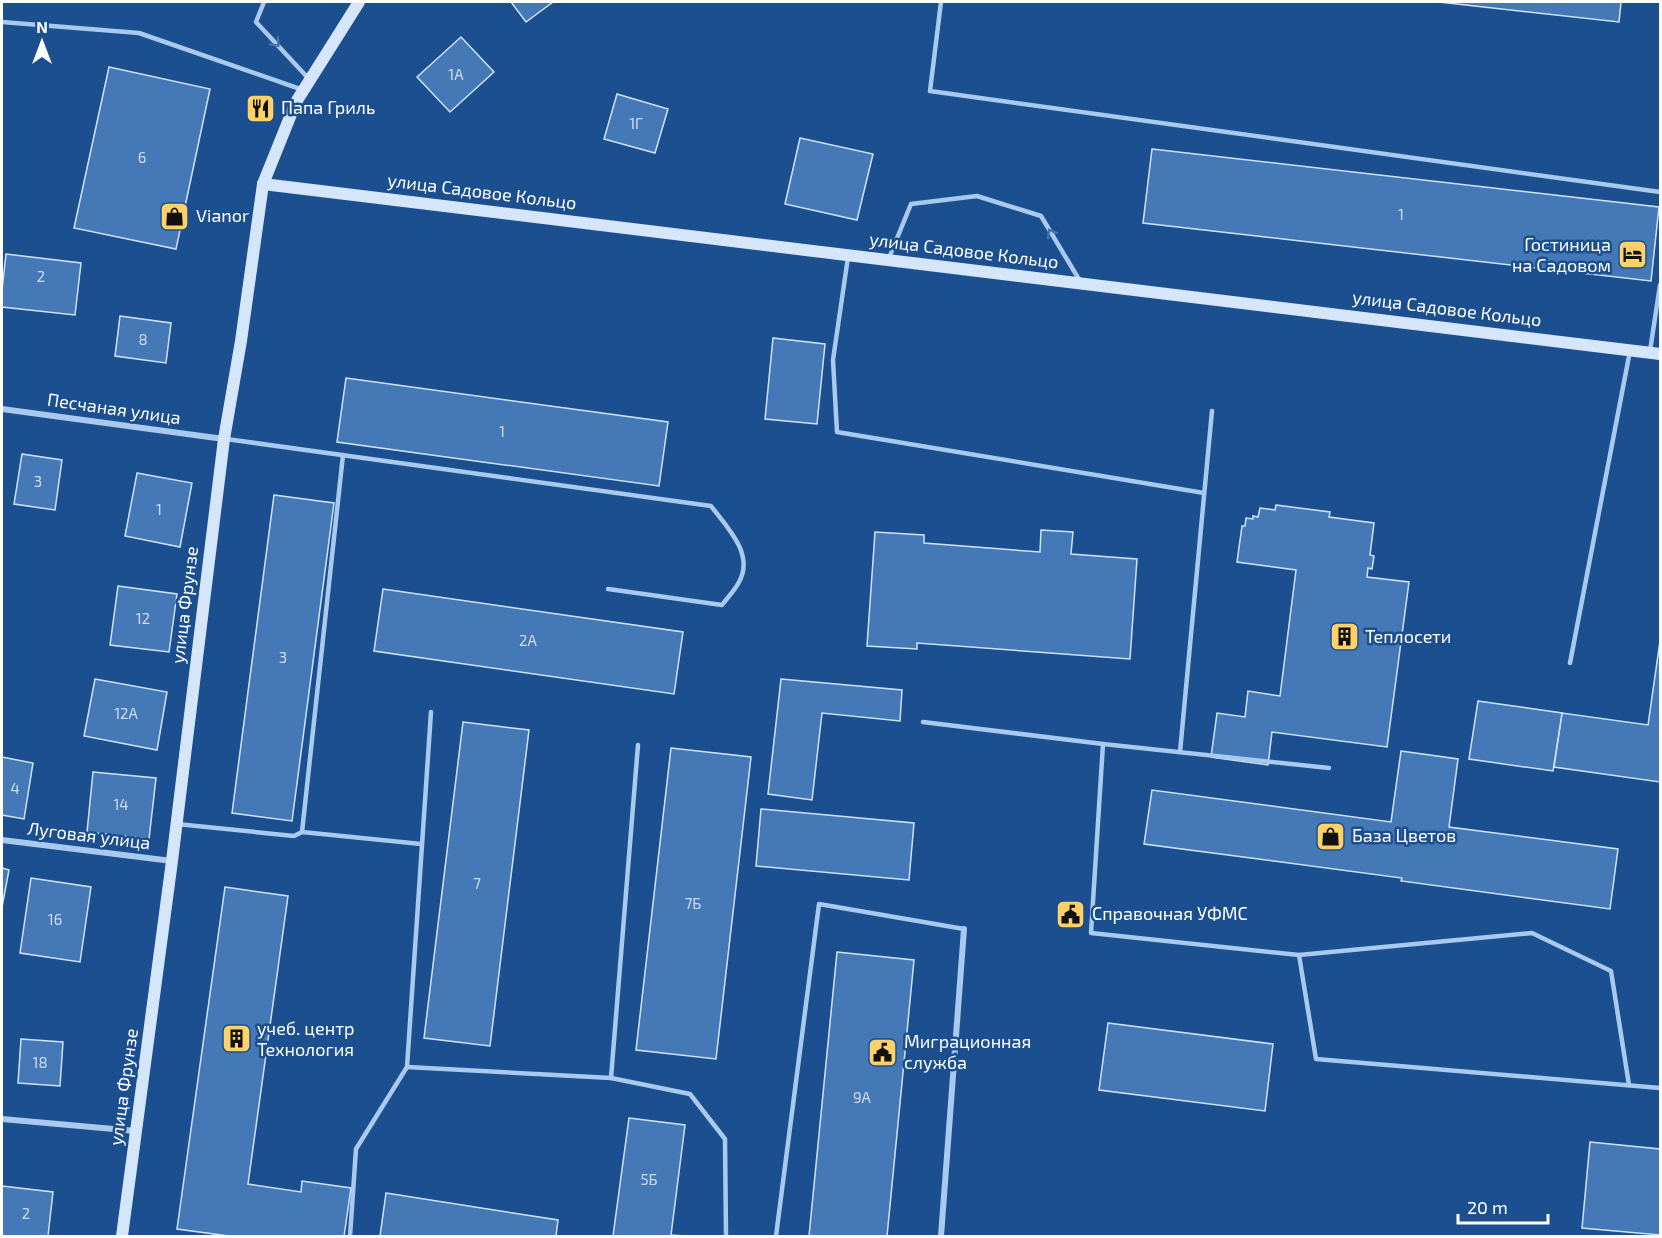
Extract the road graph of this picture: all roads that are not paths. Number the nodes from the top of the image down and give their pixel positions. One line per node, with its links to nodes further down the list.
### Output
1 (264, 2): 5 (lane, one-way to 5)
2 (359, 2): 5 (main road, улица Фрунзе)
3 (941, 2): 7 (lane)
4 (2, 22): 5 (lane)
5 (307, 85): 6 (main road, улица Фрунзе)
6 (264, 184): 8 (main road, улица Садовое Кольцо); 16 (main road, улица Фрунзе)
7 (1660, 192)
8 (848, 255): 9 (main road, улица Садовое Кольцо); 18 (lane)
9 (888, 259): 10 (main road, улица Садовое Кольцо); 10 (lane, one-way to 9)
10 (1082, 283): 12 (main road, улица Садовое Кольцо)
11 (1660, 285): 13 (lane)
12 (1630, 350): 13 (main road, улица Садовое Кольцо); 20 (lane)
13 (1655, 353)
14 (2, 410): 16 (street, Песчаная улица)
15 (1212, 411): 18 (lane)
16 (224, 439): 17 (lane); 27 (main road, улица Фрунзе)
17 (343, 455): 19 (lane); 28 (lane)
18 (1204, 493): 25 (lane)
19 (608, 590)
20 (1570, 663)
21 (431, 712): 30 (lane)
22 (923, 722): 23 (lane)
23 (1103, 744): 25 (lane); 33 (lane)
24 (638, 745): 35 (lane)
25 (1180, 752): 26 (lane)
26 (1329, 768)
27 (177, 824): 28 (lane); 31 (main road, улица Фрунзе)
28 (302, 832): 30 (lane)
29 (2, 840): 31 (street, Луговая улица)
30 (421, 844): 34 (lane)
31 (172, 861): 39 (main road, улица Фрунзе)
32 (964, 929): 43 (lane); 44 (street)
33 (1299, 955): 36 (lane); 36 (lane)
34 (407, 1066): 35 (lane); 41 (lane)
35 (611, 1078): 42 (lane)
36 (1629, 1085): 37 (lane)
37 (1660, 1088)
38 (2, 1119): 39 (street)
39 (136, 1131): 40 (main road, улица Фрунзе)
40 (122, 1236)
41 (350, 1236)
42 (726, 1236)
43 (776, 1236)
44 (941, 1236)

